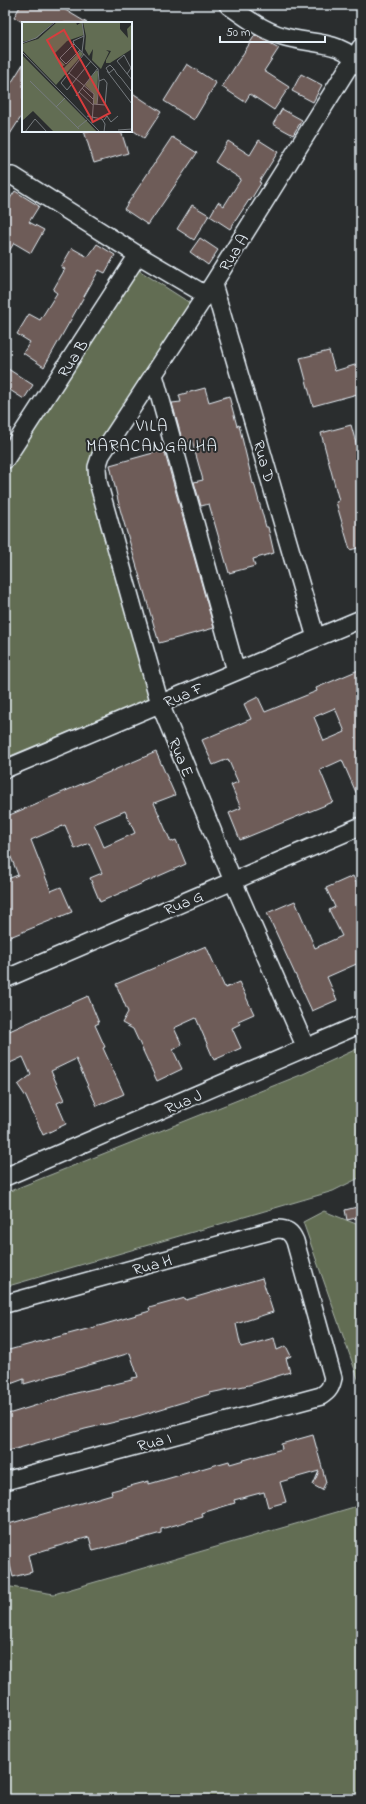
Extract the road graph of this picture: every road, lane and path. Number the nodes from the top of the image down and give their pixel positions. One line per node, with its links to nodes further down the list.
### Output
1 (228, 5): 2 (street)
2 (359, 57): 5 (street, Rua A)
3 (5, 176): 4 (street)
4 (138, 255): 5 (street); 8 (street, Rua B)
5 (209, 289): 6 (street, Rua A); 10 (street, Rua D)
6 (154, 375): 7 (street, Rua A); 11 (street)
7 (101, 455): 12 (street, Rua E)
8 (5, 460)
9 (361, 619): 10 (street, Rua F)
10 (316, 638): 11 (street, Rua F)
11 (236, 671): 12 (street, Rua F)
12 (160, 704): 13 (street, Rua F); 15 (street, Rua E)
13 (5, 769)
14 (361, 826): 15 (street, Rua G)
15 (233, 881): 16 (street, Rua G); 18 (street, Rua E)
16 (5, 979)
17 (361, 1024): 18 (street, Rua J)
18 (306, 1048): 19 (street, Rua J)
19 (5, 1177)
20 (295, 1240): 21 (street, Rua H); 22 (street, Rua I)
21 (5, 1304)
22 (5, 1481)

